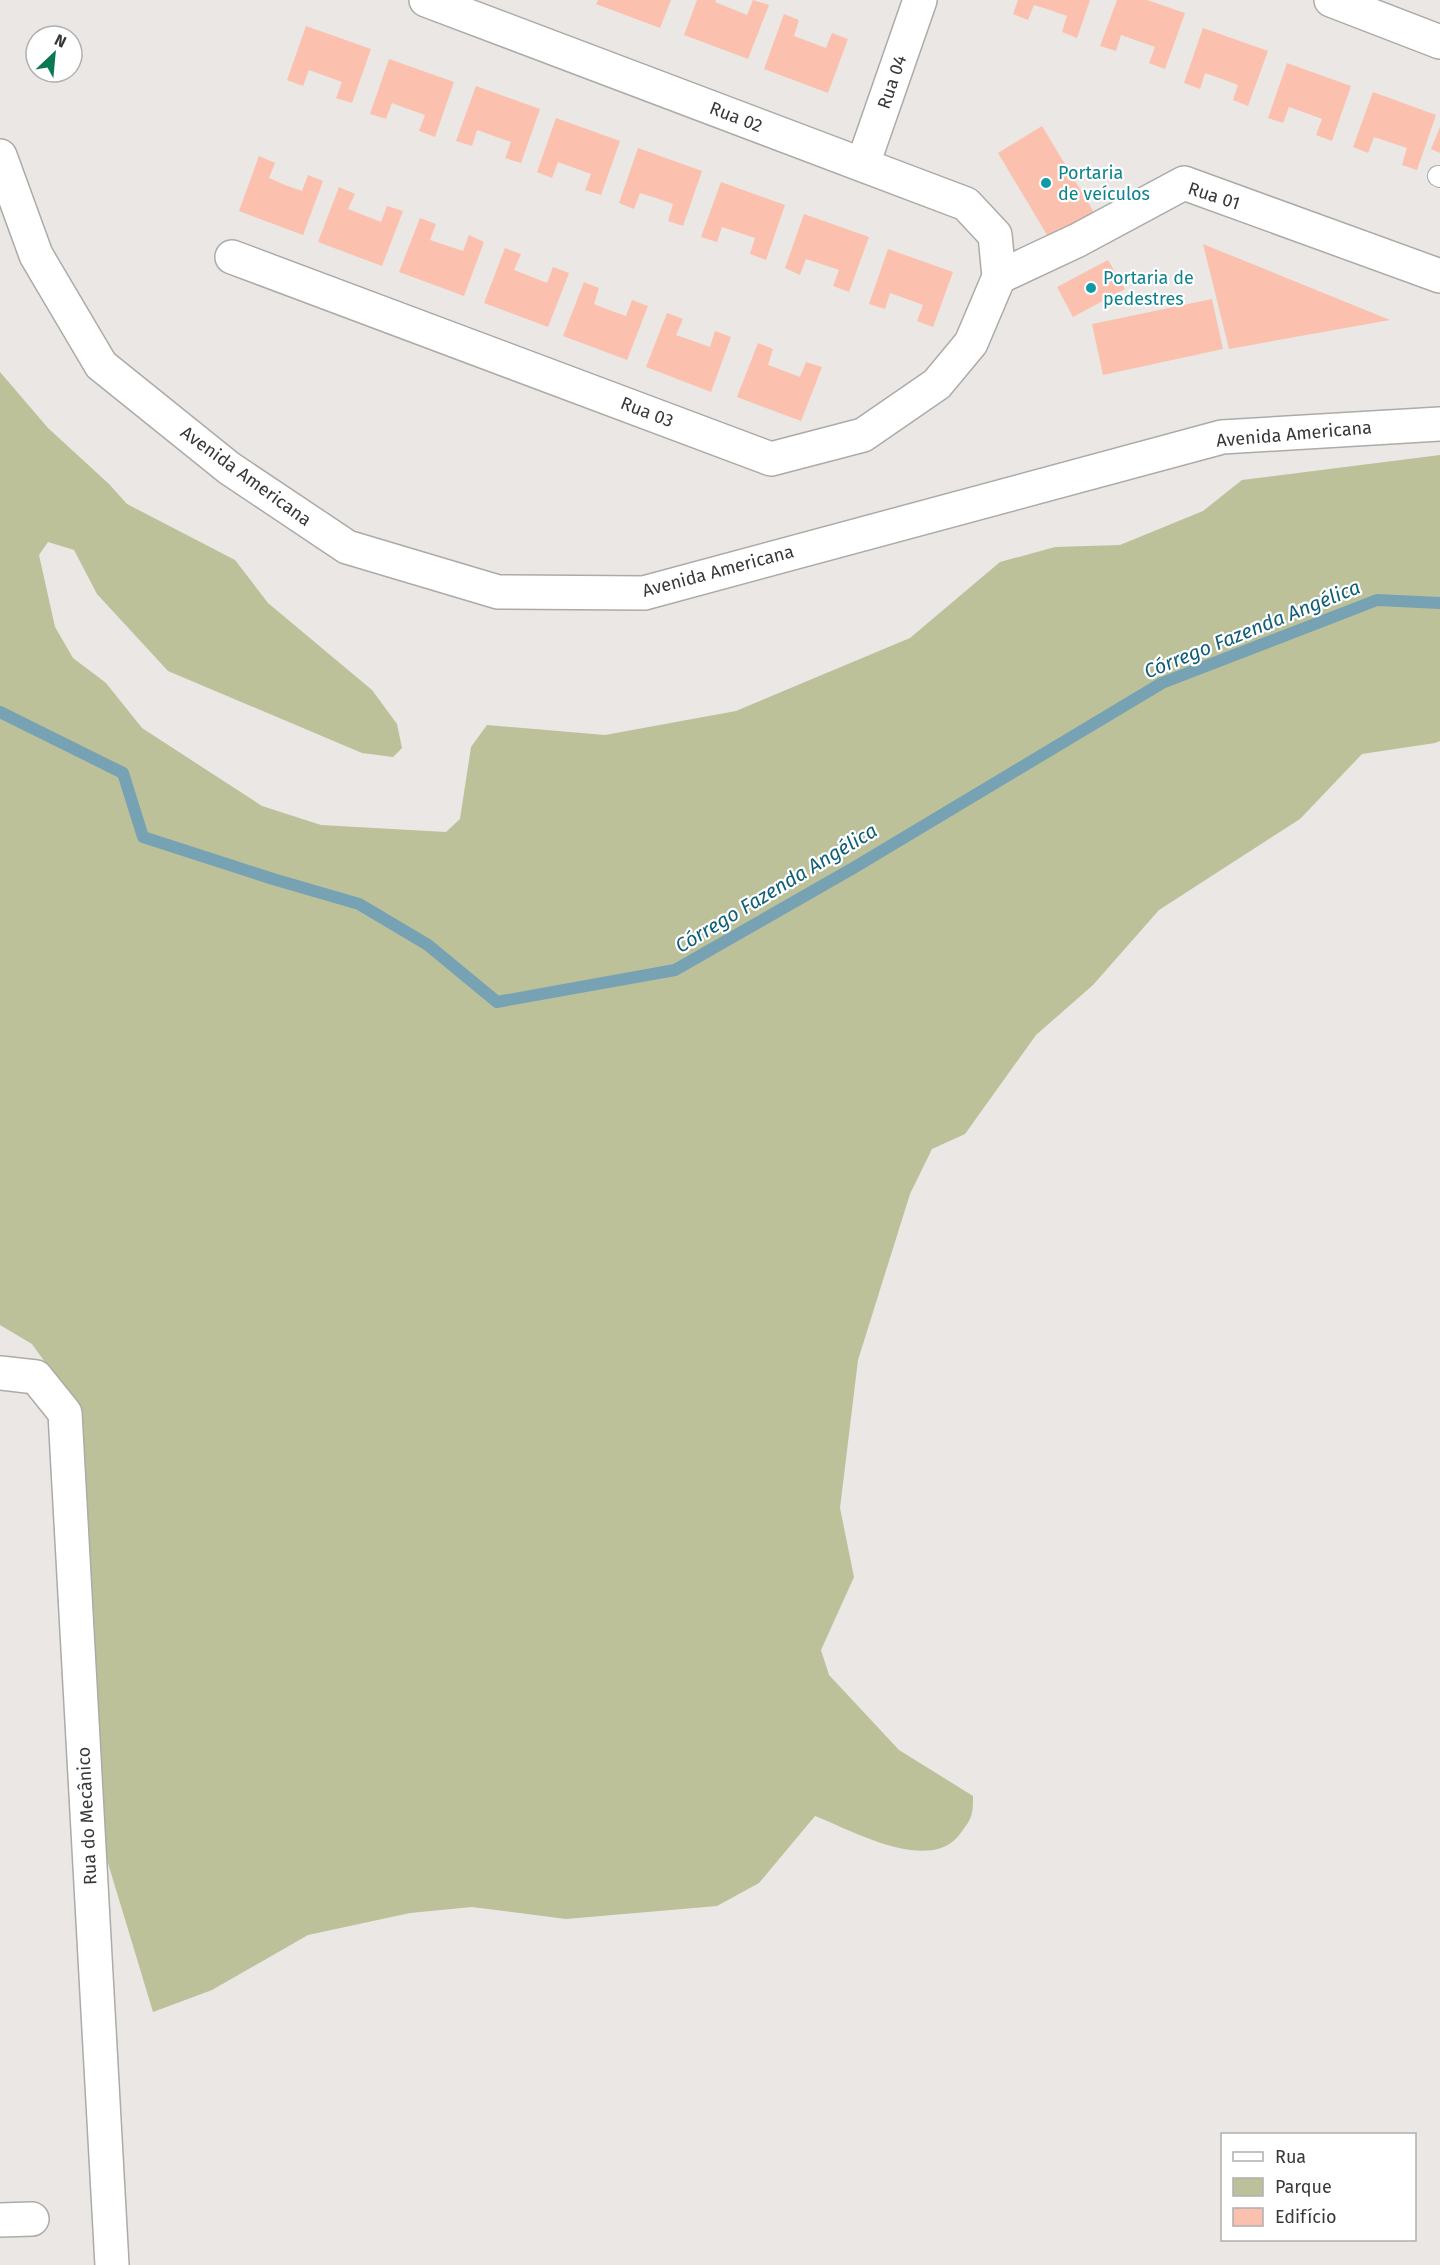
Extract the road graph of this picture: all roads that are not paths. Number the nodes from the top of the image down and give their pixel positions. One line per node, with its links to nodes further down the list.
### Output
1 (426, 0): 6 (street, Rua 02)
2 (920, 0): 6 (street, Rua 04)
3 (1331, 0): 4 (street)
4 (1440, 42)
5 (0, 156): 10 (street, Avenida Americana)
6 (863, 164): 9 (street, Rua 02)
7 (232, 257): 9 (street, Rua 03)
8 (1440, 276): 9 (street, Rua 01)
9 (999, 277)
10 (1440, 424)
11 (0, 1373): 12 (street, Rua do Mecânico)
12 (112, 2265)

